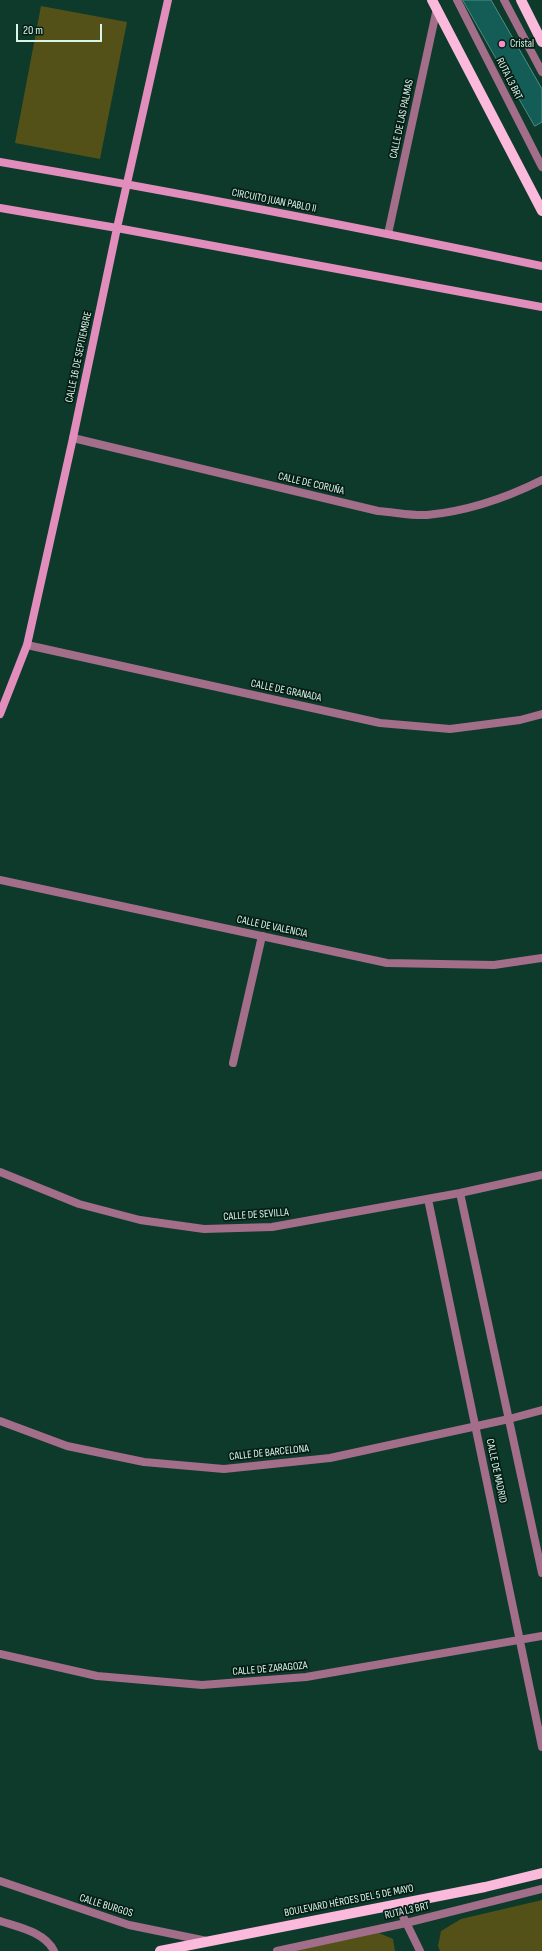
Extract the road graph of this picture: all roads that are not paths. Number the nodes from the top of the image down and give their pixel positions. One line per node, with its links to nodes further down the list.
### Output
1 (168, 0): 10 (main road, CALLE 16 DE SEPTIEMBRE)
2 (457, 0): 9 (street, RUTA L3 BRT)
3 (504, 0): 7 (street)
4 (521, 0): 6 (main road)
5 (435, 4): 12 (main road); 14 (street, CALLE DE LAS PALMAS)
6 (542, 42)
7 (542, 72)
8 (0, 162): 10 (main road, CIRCUITO JUAN PABLO II)
9 (542, 168)
10 (128, 184): 13 (main road, CALLE 16 DE SEPTIEMBRE); 14 (main road, CIRCUITO JUAN PABLO II)
11 (0, 208): 13 (main road)
12 (542, 211)
13 (117, 228): 16 (main road); 17 (main road, CALLE 16 DE SEPTIEMBRE)
14 (388, 234): 15 (main road, CIRCUITO JUAN PABLO II)
15 (542, 266)
16 (542, 307)
17 (74, 438): 18 (street, CALLE DE CORUÑA); 19 (main road, CALLE 16 DE SEPTIEMBRE)
18 (542, 480)
19 (27, 645): 20 (main road, CALLE 16 DE SEPTIEMBRE); 21 (street, CALLE DE GRANADA)
20 (0, 714)
21 (542, 714)
22 (0, 880): 23 (street, CALLE DE VALENCIA)
23 (262, 936): 24 (street, CALLE DE VALENCIA); 25 (street)
24 (542, 958)
25 (233, 1063)
26 (0, 1172): 29 (street, CALLE DE SEVILLA)
27 (542, 1174): 28 (street, CALLE DE SEVILLA)
28 (460, 1193): 29 (street, CALLE DE SEVILLA); 31 (street)
29 (428, 1199): 33 (street, CALLE DE MADRID)
30 (542, 1410): 31 (street, CALLE DE BARCELONA)
31 (509, 1420): 33 (street, CALLE DE BARCELONA); 34 (street)
32 (0, 1421): 33 (street, CALLE DE BARCELONA)
33 (475, 1427): 36 (street, CALLE DE MADRID)
34 (542, 1573)
35 (542, 1636): 36 (street, CALLE DE ZARAGOZA)
36 (520, 1641): 37 (street, CALLE DE ZARAGOZA); 38 (street, CALLE DE MADRID)
37 (0, 1654)
38 (542, 1747)
39 (542, 1873): 42 (main road, BOULEVARD HÉROES DEL 5 DE MAYO)
40 (0, 1881): 45 (street, CALLE BURGOS)
41 (542, 1889): 44 (street, RUTA L3 BRT)
42 (397, 1904): 44 (street); 45 (main road, BOULEVARD HÉROES DEL 5 DE MAYO)
43 (0, 1921): 46 (street)
44 (406, 1923): 48 (street, RUTA L3 BRT); 49 (street)
45 (208, 1941): 47 (main road, BOULEVARD HÉROES DEL 5 DE MAYO)
46 (54, 1951)
47 (160, 1951)
48 (277, 1951)
49 (420, 1951)

